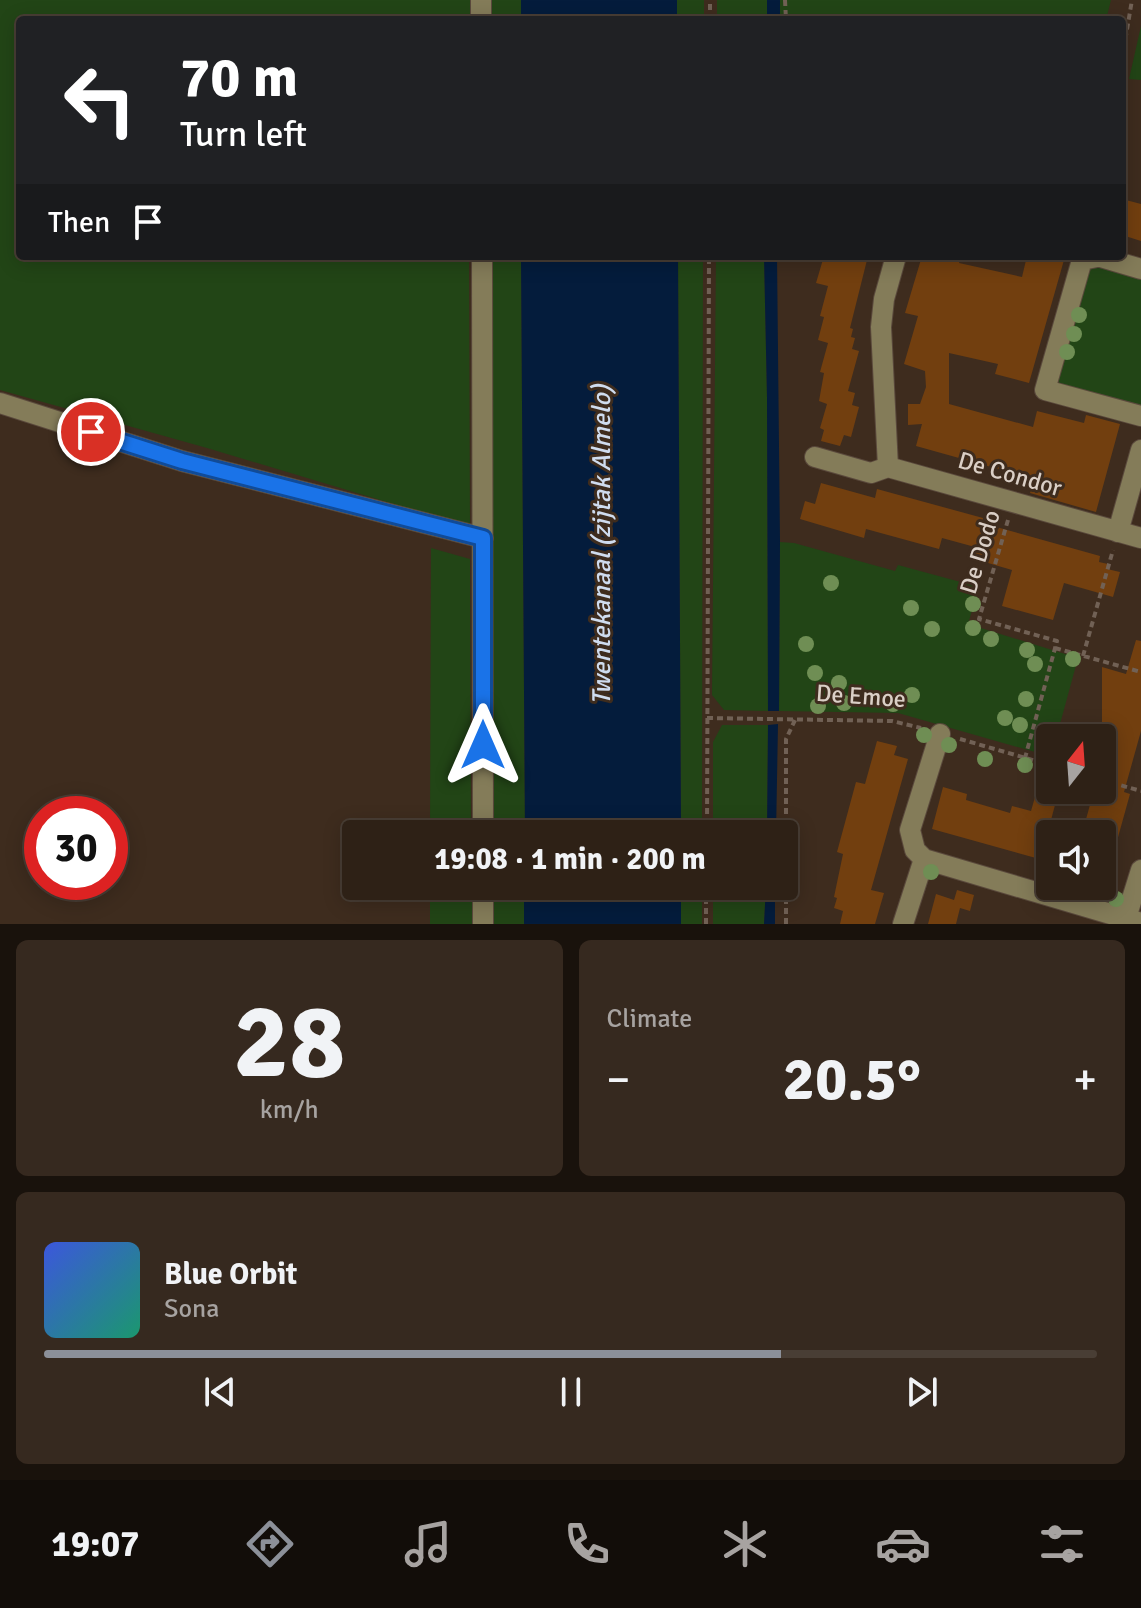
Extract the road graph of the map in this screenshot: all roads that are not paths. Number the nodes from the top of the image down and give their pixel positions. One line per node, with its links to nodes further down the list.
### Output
1 (482, 260): 12 (street)
2 (895, 260): 10 (street)
3 (1082, 260): 7 (street)
4 (1111, 260): 5 (street)
5 (1141, 269)
6 (0, 403): 12 (street)
7 (1141, 416)
8 (1141, 450): 11 (street)
9 (815, 457): 10 (street, De Condor)
10 (888, 467): 11 (street, De Condor)
11 (1118, 532): 13 (street, De Condor)
12 (483, 538): 15 (street)
13 (1141, 538)
14 (940, 734): 16 (street)
15 (483, 820)
16 (924, 859): 19 (street); 21 (street)
17 (1141, 870): 19 (street)
18 (483, 900): 20 (street)
19 (1134, 920)
20 (483, 924)
21 (903, 924)

